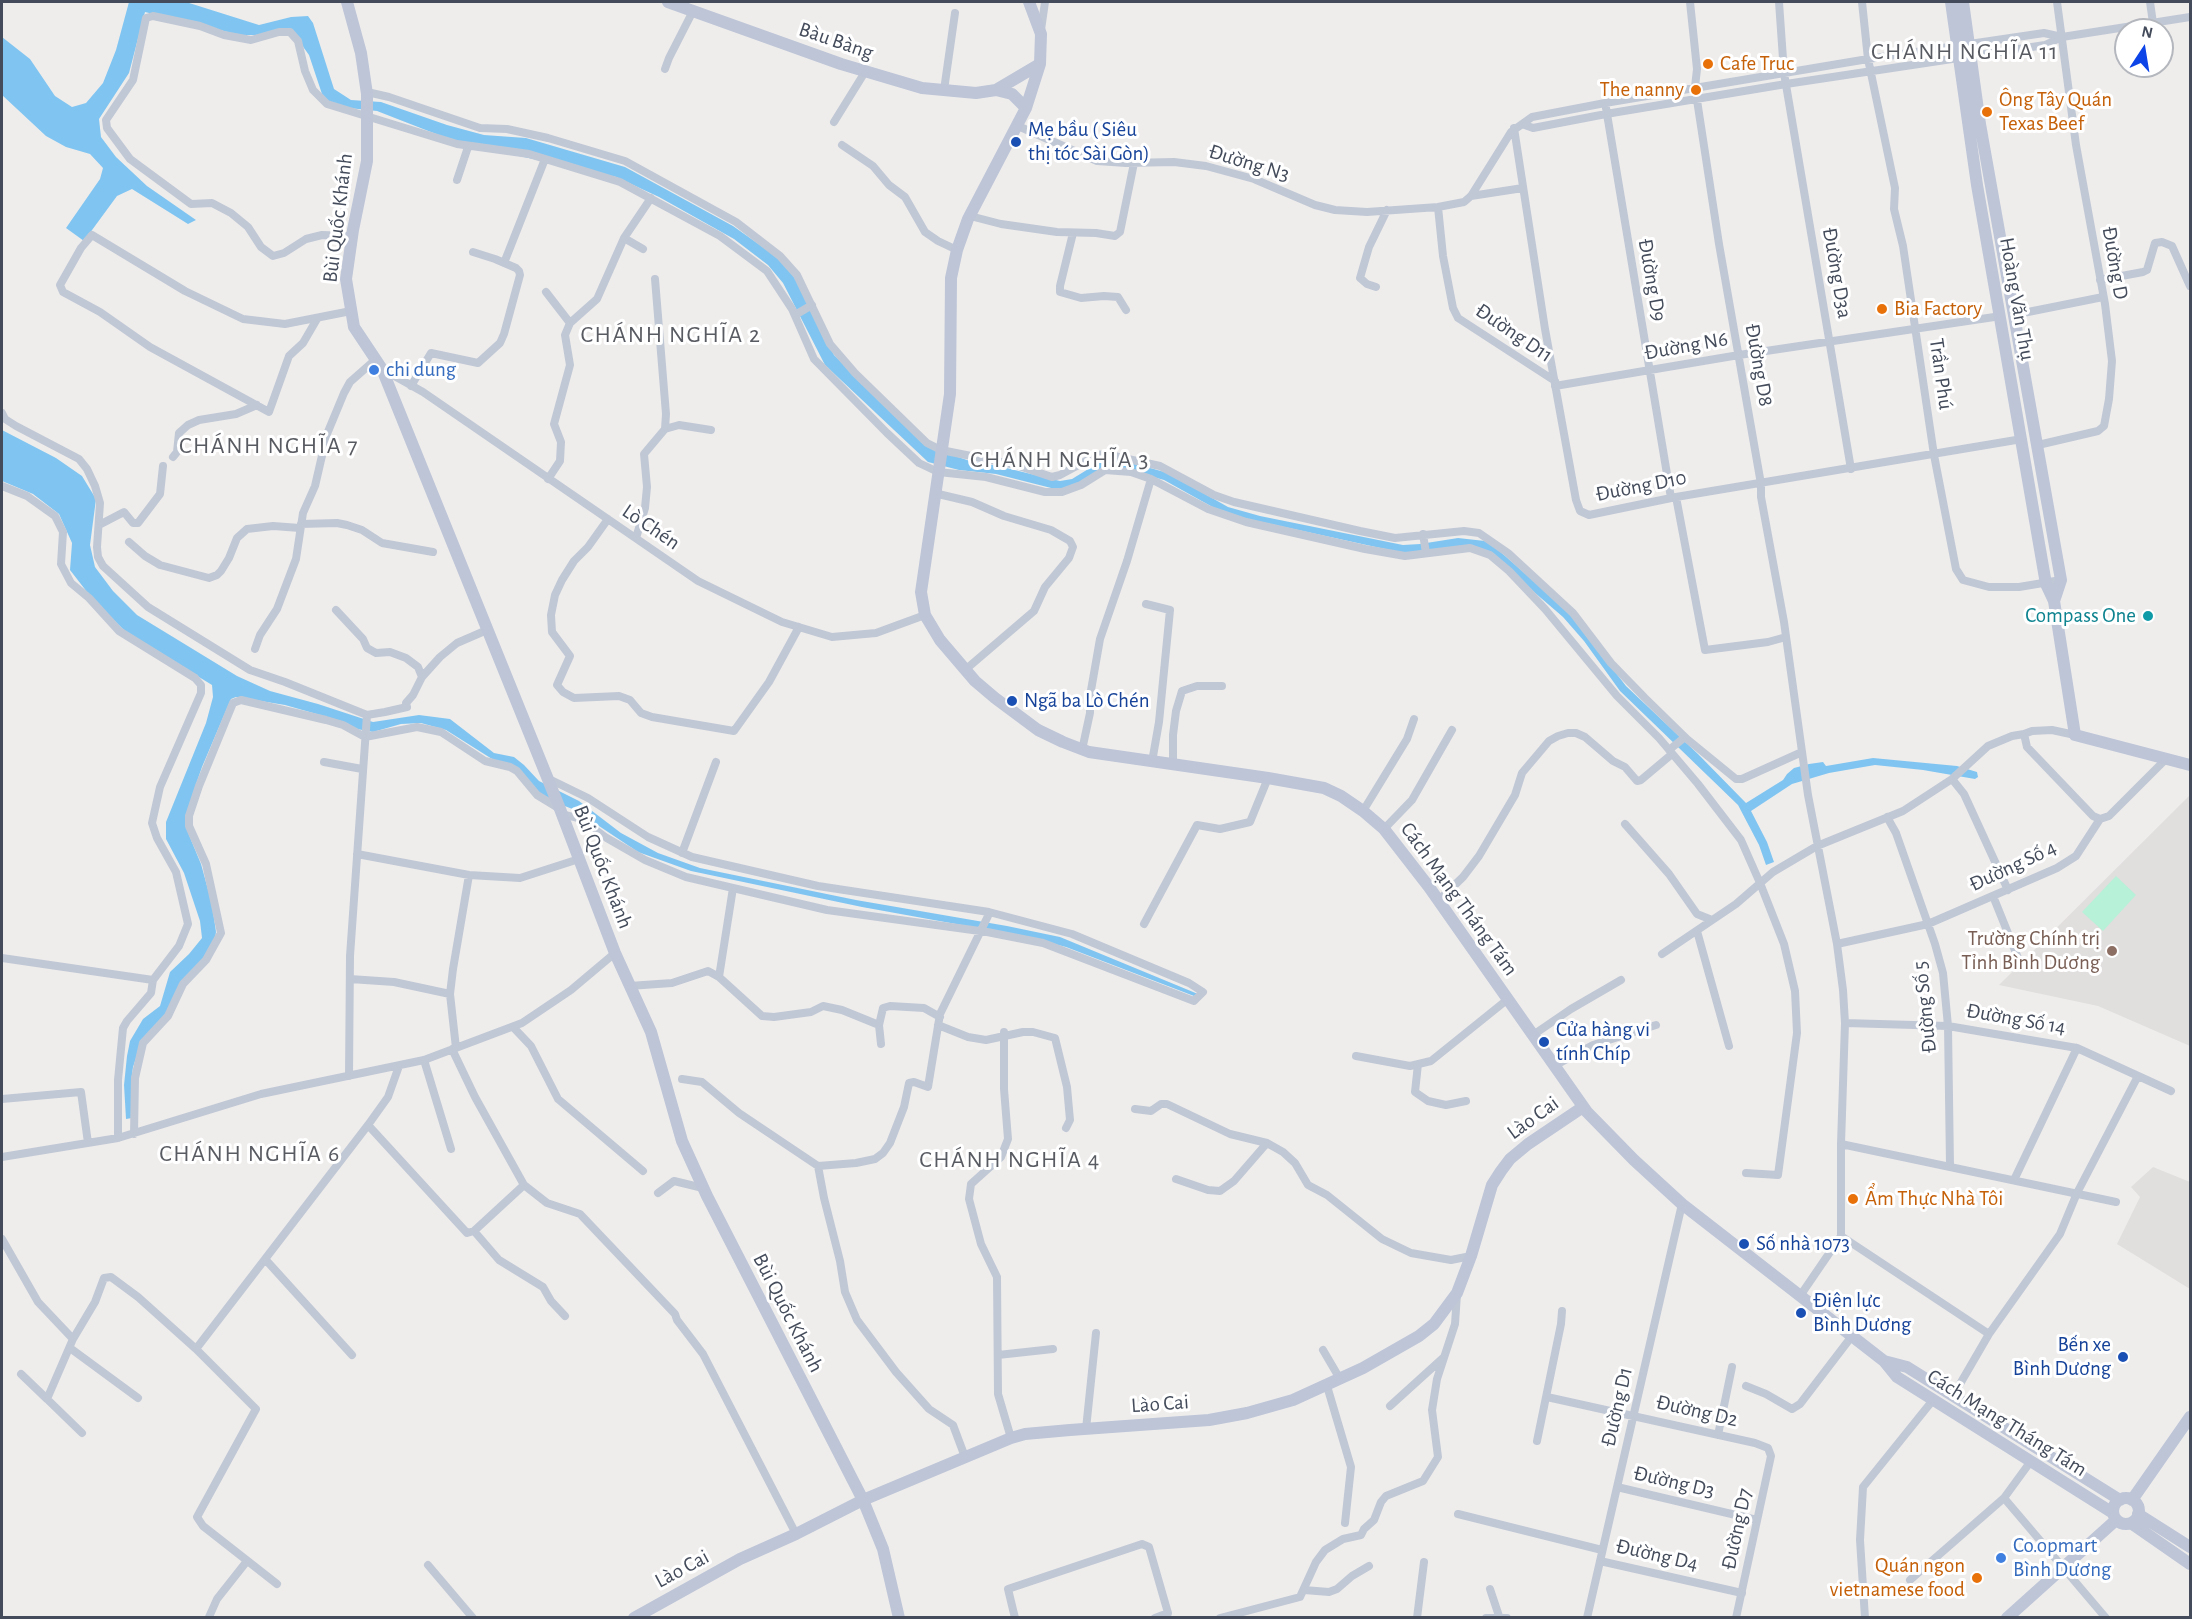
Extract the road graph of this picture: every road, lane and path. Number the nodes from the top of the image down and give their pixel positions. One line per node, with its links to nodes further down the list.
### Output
1 (347, 2): 31 (street)
2 (668, 2): 12 (street, Bàu Bàng)
3 (1029, 2): 18 (street)
4 (1045, 2): 18 (street)
5 (1690, 2): 28 (street, Đường D8)
6 (1779, 2): 26 (street)
7 (1862, 2): 21 (street, Trần Phú)
8 (1950, 2): 20 (street, Hoàng Văn Thụ)
9 (1963, 2): 20 (street, Hoàng Văn Thụ)
10 (2057, 2): 19 (street, Đường D)
11 (2150, 2): 15 (street)
12 (693, 11): 23 (street); 25 (street, Bàu Bàng)
13 (955, 14): 29 (street)
14 (2190, 17): 16 (street)
15 (2152, 18)
16 (2174, 20)
17 (2114, 29): 19 (street)
18 (1041, 34): 22 (street)
19 (2062, 37): 20 (street); 64 (street, Đường D)
20 (1963, 51): 21 (street); 24 (street); 38 (street, Hoàng Văn Thụ)
21 (1868, 58): 24 (street, Trần Phú); 26 (street)
22 (1040, 64): 30 (street); 34 (street)
23 (665, 69)
24 (1870, 70): 27 (street); 76 (street, Trần Phú)
25 (864, 72): 29 (street, Bàu Bàng); 37 (street)
26 (1784, 73): 27 (street, Đường D3a); 28 (street)
27 (1786, 84): 32 (street); 77 (street, Đường D3a)
28 (1695, 87): 32 (street, Đường D8); 33 (street)
29 (944, 90): 30 (street, Bàu Bàng)
30 (996, 90): 34 (street)
31 (367, 93): 36 (street, Bùi Quốc Khánh); 69 (street)
32 (1698, 98): 35 (street); 78 (street, Đường D8)
33 (1605, 103): 35 (street, Đường D9); 40 (street)
34 (1026, 108): 39 (street)
35 (1606, 114): 40 (street); 80 (street, Đường D9)
36 (366, 115): 42 (street); 55 (street, Bùi Quốc Khánh); 55 (street)
37 (834, 122)
38 (1974, 125): 46 (street, Hoàng Văn Thụ); 47 (street, Hoàng Văn Thụ)
39 (1018, 126): 44 (street, Đường N3); 53 (street)
40 (1518, 126): 48 (street, Đường D10); 49 (street)
41 (842, 145): 60 (street)
42 (468, 147): 43 (street); 45 (street)
43 (545, 159): 50 (street); 62 (street)
44 (1134, 163): 52 (street, Đường N3); 54 (street)
45 (457, 180)
46 (1990, 183): 47 (street); 57 (street, Hoàng Văn Thụ)
47 (1977, 185): 58 (street, Hoàng Văn Thụ)
48 (1523, 188): 49 (street, Đường N3); 81 (street, Đường D10)
49 (1472, 196): 51 (street, Đường N3)
50 (651, 198): 56 (street); 72 (street)
51 (1438, 207): 52 (street, Đường N3); 81 (street, Đường D11)
52 (1387, 210): 66 (street)
53 (970, 216): 54 (street); 60 (street)
54 (1072, 233): 70 (street)
55 (352, 236): 71 (street, Bùi Quốc Khánh)
56 (624, 238): 59 (street); 75 (street)
57 (2000, 240): 58 (street); 73 (street, Hoàng Văn Thụ)
58 (1987, 244): 73 (street, Hoàng Văn Thụ)
59 (643, 249)
60 (957, 250): 90 (street)
61 (473, 252): 62 (street)
62 (504, 263): 82 (street)
63 (655, 279): 86 (street)
64 (2100, 280): 65 (street); 68 (street, Đường D)
65 (2190, 286)
66 (1376, 287)
67 (546, 291): 75 (street)
68 (2103, 297): 73 (street, Đường N6); 89 (street, Đường D)
69 (812, 305): 72 (street); 90 (street)
70 (1126, 310)
71 (351, 311): 74 (street); 79 (street, Bùi Quốc Khánh)
72 (795, 315): 97 (street)
73 (2007, 315): 76 (street, Đường N6); 83 (street, Hoàng Văn Thụ)
74 (317, 319): 84 (street); 84 (street)
75 (570, 323): 100 (street)
76 (1916, 327): 77 (street, Đường N6); 92 (street, Trần Phú)
77 (1830, 341): 78 (street, Đường N6); 95 (street, Đường D3a)
78 (1738, 355): 80 (street, Đường N6); 102 (street, Đường D8)
79 (379, 364): 82 (street, Lò Chén); 108 (street); 123 (street, Bùi Quốc Khánh)
80 (1650, 370): 81 (street, Đường N6); 105 (street, Đường D9)
81 (1555, 384): 105 (street, Đường D10)
82 (411, 386): 100 (street, Lò Chén)
83 (2020, 392): 88 (street, Hoàng Văn Thụ); 89 (street, Hoàng Văn Thụ)
84 (257, 405): 93 (street)
85 (2, 413): 107 (street)
86 (665, 429): 87 (street); 110 (street)
87 (711, 430)
88 (2022, 439): 92 (street, Đường D10); 99 (street, Hoàng Văn Thụ)
89 (2038, 445): 96 (street, Hoàng Văn Thụ)
90 (941, 450): 91 (street); 97 (street, Cách Mạng Tháng Tám)
91 (1108, 454): 98 (street); 109 (street)
92 (1934, 454): 95 (street, Đường D10); 115 (street, Trần Phú)
93 (173, 457)
94 (163, 466): 107 (street)
95 (1851, 469): 102 (street, Đường D10)
96 (2042, 469): 99 (street); 114 (street, Hoàng Văn Thụ)
97 (938, 470): 98 (street); 104 (street, Cách Mạng Tháng Tám)
98 (1105, 470): 101 (street)
99 (2028, 471): 115 (street, Hoàng Văn Thụ)
100 (548, 479): 106 (street, Lò Chén)
101 (1151, 479): 113 (street); 136 (street)
102 (1761, 484): 105 (street, Đường D10); 124 (street, Đường D8)
103 (2, 486): 177 (street)
104 (934, 493): 121 (street, Cách Mạng Tháng Tám); 126 (street)
105 (1673, 498): 124 (street, Đường D9)
106 (608, 519): 110 (street, Lò Chén); 122 (street)
107 (99, 525): 129 (street)
108 (300, 526): 111 (street); 112 (street); 125 (street)
109 (1423, 534): 113 (street); 116 (street)
110 (636, 538): 122 (street, Lò Chén)
111 (129, 542)
112 (433, 552)
113 (1426, 553): 118 (street)
114 (2061, 580): 115 (street, Trần Phú); 117 (street, Hoàng Văn Thụ)
115 (2046, 584): 117 (street, Hoàng Văn Thụ)
116 (1551, 594): 118 (street); 135 (street)
117 (2054, 601): 133 (street, Hoàng Văn Thụ)
118 (1540, 603): 137 (street)
119 (1146, 604): 142 (street)
120 (336, 610): 127 (street)
121 (925, 615): 122 (street, Lò Chén); 126 (street, Cách Mạng Tháng Tám)
122 (799, 627)
123 (487, 630): 127 (street); 148 (street, Bùi Quốc Khánh)
124 (1786, 637): 138 (street, Đường D8)
125 (255, 649)
126 (965, 670): 136 (street, Cách Mạng Tháng Tám)
127 (422, 677): 129 (street)
128 (1222, 686): 143 (street)
129 (367, 717): 134 (street)
130 (1414, 719): 150 (street)
131 (1452, 730): 154 (street)
132 (2024, 734): 133 (street); 147 (street); 152 (street)
133 (2075, 735): 139 (street)
134 (364, 736): 145 (street); 149 (street); 210 (street)
135 (1685, 737): 137 (street); 138 (street)
136 (1082, 750): 142 (street, Cách Mạng Tháng Tám)
137 (1671, 752): 160 (street); 164 (street)
138 (1802, 752): 155 (street, Đường D8)
139 (2166, 759): 144 (street); 152 (street, Đường Số 4)
140 (324, 762): 145 (street)
141 (716, 762): 156 (street)
142 (1152, 762): 143 (street, Cách Mạng Tháng Tám)
143 (1173, 765): 146 (street, Cách Mạng Tháng Tám)
144 (2190, 765)
145 (362, 769): 157 (street)
146 (1268, 778): 150 (street, Cách Mạng Tháng Tám); 167 (street)
147 (1952, 779): 151 (street); 162 (street)
148 (548, 780): 149 (street, Bùi Quốc Khánh); 156 (street)
149 (561, 811): 158 (street, Bùi Quốc Khánh); 161 (street)
150 (1363, 811): 154 (street, Cách Mạng Tháng Tám)
151 (1887, 818): 155 (street); 168 (street, Đường Số 5)
152 (2100, 819): 162 (street, Đường Số 4)
153 (1625, 824): 166 (street)
154 (1384, 830): 164 (street, Cách Mạng Tháng Tám)
155 (1817, 846): 160 (street); 171 (street, Đường D8)
156 (682, 853): 169 (street)
157 (357, 854): 159 (street); 178 (street)
158 (579, 859): 159 (street); 172 (street, Bùi Quốc Khánh)
159 (469, 874): 181 (street)
160 (1760, 883): 166 (street); 220 (street)
161 (733, 888): 169 (street); 176 (street)
162 (2008, 890): 163 (street, Đường Số 4)
163 (1993, 896): 168 (street, Đường Số 4); 175 (street)
164 (1439, 900): 182 (street, Cách Mạng Tháng Tám)
165 (988, 916): 169 (street)
166 (1712, 920): 170 (street)
167 (1144, 924)
168 (1928, 924): 171 (street, Đường Số 4); 187 (street, Đường Số 5)
169 (980, 930): 183 (street)
170 (1697, 931): 173 (street); 192 (street)
171 (1837, 944): 184 (street, Đường D8)
172 (615, 953): 180 (street, Bùi Quốc Khánh); 188 (street)
173 (1662, 954)
174 (2, 958): 177 (street)
175 (2018, 958)
176 (718, 977): 180 (street); 185 (street)
177 (153, 980): 211 (street)
178 (350, 980): 181 (street); 200 (street)
179 (1621, 980): 190 (street)
180 (629, 987): 224 (street, Bùi Quốc Khánh)
181 (450, 994): 194 (street)
182 (1508, 999): 190 (street, Cách Mạng Tháng Tám); 197 (street)
183 (939, 1021): 185 (street); 189 (street); 217 (street)
184 (1845, 1023): 187 (street, Đường Số 14); 214 (street, Đường D8)
185 (879, 1025): 191 (street)
186 (1656, 1025): 199 (street)
187 (1948, 1026): 193 (street, Đường Số 14); 218 (street, Đường Số 5)
188 (513, 1027): 194 (street); 219 (street)
189 (1004, 1035): 209 (street); 246 (street)
190 (1533, 1035): 199 (street, Cách Mạng Tháng Tám)
191 (881, 1044)
192 (1729, 1046)
193 (2077, 1048): 201 (street, Đường Số 14); 222 (street)
194 (454, 1049): 196 (street); 223 (street)
195 (1356, 1056): 197 (street)
196 (423, 1060): 198 (street); 215 (street)
197 (1418, 1064): 205 (street)
198 (399, 1066): 200 (street); 208 (street)
199 (1554, 1066): 206 (street, Cách Mạng Tháng Tám)
200 (349, 1076): 210 (street)
201 (2138, 1076): 203 (street, Đường Số 14); 226 (street)
202 (682, 1079): 217 (street)
203 (2171, 1091)
204 (2, 1099): 212 (street)
205 (1466, 1101)
206 (1583, 1107): 228 (street, Cách Mạng Tháng Tám); 232 (street, Lào Cai)
207 (1134, 1109): 213 (street)
208 (368, 1125): 229 (street); 233 (street)
209 (1066, 1128)
210 (134, 1134): 211 (street)
211 (118, 1138): 212 (street)
212 (88, 1143): 216 (street)
213 (1267, 1143): 221 (street); 232 (street)
214 (1841, 1144): 218 (street); 230 (street, Đường D8)
215 (451, 1149)
216 (2, 1157)
217 (818, 1166): 268 (street)
218 (1950, 1166): 222 (street)
219 (643, 1171)
220 (1746, 1173)
221 (1176, 1179)
222 (2014, 1180): 226 (street)
223 (524, 1185): 229 (street); 279 (street)
224 (703, 1188): 225 (street); 272 (street, Bùi Quốc Khánh)
225 (658, 1193)
226 (2077, 1193): 227 (street); 239 (street)
227 (2116, 1202)
228 (1682, 1204): 235 (street, Cách Mạng Tháng Tám); 260 (street, Đường D1)
229 (474, 1231): 237 (street)
230 (1841, 1236): 235 (street); 239 (street)
231 (2, 1239): 241 (street)
232 (1472, 1256): 234 (street, Lào Cai)
233 (265, 1259): 242 (street); 245 (street)
234 (1457, 1293): 247 (street); 251 (street, Lào Cai)
235 (1800, 1296): 240 (street, Cách Mạng Tháng Tám)
236 (1562, 1311): 255 (street)
237 (565, 1317)
238 (1096, 1333): 262 (street)
239 (1989, 1334): 254 (street)
240 (1852, 1336): 248 (street, Cách Mạng Tháng Tám); 253 (street)
241 (71, 1343): 242 (street); 256 (street); 257 (street)
242 (196, 1349): 282 (street)
243 (1053, 1349): 246 (street)
244 (1323, 1350): 251 (street)
245 (352, 1355)
246 (998, 1355): 265 (street)
247 (1443, 1358): 259 (street); 292 (street)
248 (1884, 1361): 254 (street, Cách Mạng Tháng Tám); 258 (street, Cách Mạng Tháng Tám)
249 (1732, 1367): 264 (street)
250 (21, 1374): 257 (street)
251 (1340, 1379): 252 (street, Lào Cai)
252 (1327, 1386): 262 (street, Lào Cai); 278 (street)
253 (1746, 1386)
254 (1953, 1396): 273 (street, Cách Mạng Tháng Tám)
255 (1547, 1397): 260 (street, Đường D2); 266 (street)
256 (138, 1398)
257 (47, 1399): 263 (street)
258 (1933, 1400): 269 (street, Cách Mạng Tháng Tám); 307 (street)
259 (1390, 1406)
260 (1634, 1415): 264 (street, Đường D2); 270 (street, Đường D1)
261 (2190, 1417): 273 (street)
262 (1086, 1429): 265 (street, Lào Cai)
263 (82, 1433)
264 (1718, 1435): 267 (street, Đường D2)
265 (1011, 1438): 268 (street, Lào Cai)
266 (1537, 1441)
267 (1768, 1448): 277 (street, Đường D7)
268 (965, 1457): 272 (street, Lào Cai)
269 (2031, 1461): 271 (street); 275 (street, Cách Mạng Tháng Tám)
270 (1617, 1487): 277 (street, Đường D3); 281 (street, Đường D1)
271 (2004, 1498): 288 (street); 289 (street)
272 (863, 1500): 279 (street, Lào Cai); 298 (street, Bùi Quốc Khánh)
273 (2126, 1500): 275 (street); 276 (street)
274 (1458, 1514): 281 (street)
275 (2114, 1517): 276 (street); 288 (street)
276 (2135, 1518): 280 (street); 285 (street)
277 (1757, 1520): 293 (street, Đường D7)
278 (1345, 1523)
279 (796, 1534): 297 (street, Lào Cai)
280 (2190, 1547)
281 (1602, 1550): 283 (street, Đường D1)
282 (247, 1561): 290 (street); 295 (street)
283 (1600, 1561): 293 (street, Đường D4); 305 (street, Đường D1)
284 (1424, 1562): 302 (street)
285 (2190, 1564)
286 (428, 1565): 296 (street)
287 (1369, 1566): 292 (street)
288 (2064, 1566): 308 (street); 309 (street)
289 (1910, 1580)
290 (277, 1584)
291 (1490, 1589): 304 (street)
292 (1304, 1590): 301 (street)
293 (1742, 1593): 306 (street, Đường D7)
294 (1169, 1615): 299 (street); 300 (street)
295 (209, 1617)
296 (473, 1617)
297 (634, 1617)
298 (899, 1617)
299 (1015, 1617)
300 (1155, 1617)
301 (1220, 1617)
302 (1417, 1617)
303 (1486, 1617): 304 (street)
304 (1503, 1617)
305 (1587, 1617)
306 (1736, 1617)
307 (1865, 1617)
308 (2007, 1617)
309 (2106, 1617)

